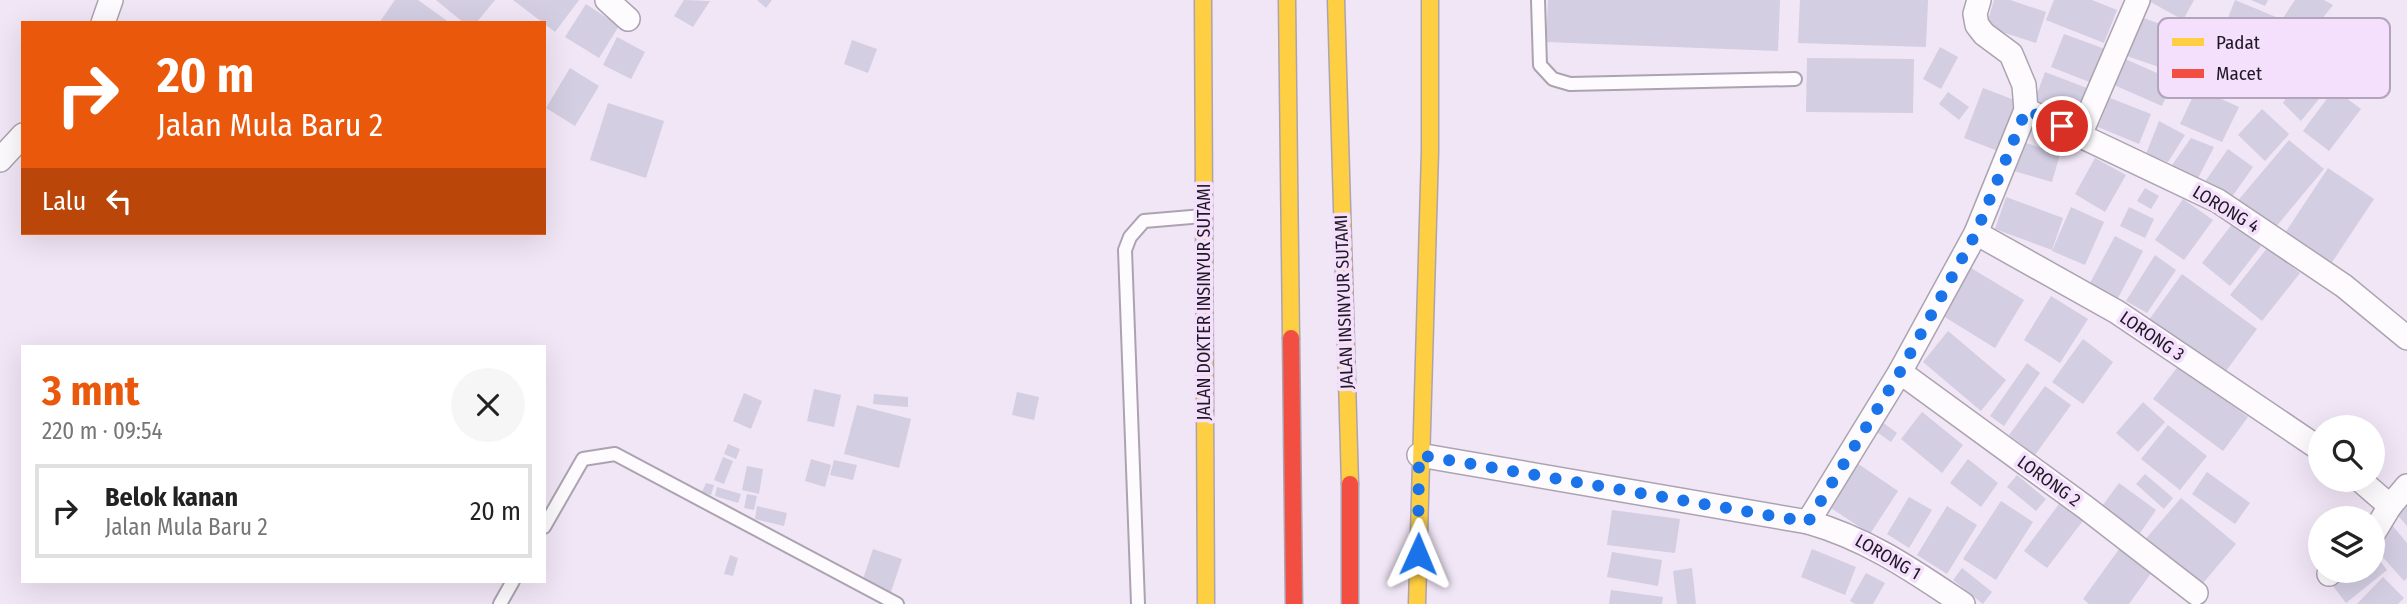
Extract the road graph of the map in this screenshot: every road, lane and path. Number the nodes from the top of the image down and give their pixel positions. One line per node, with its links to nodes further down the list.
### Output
1 (111, 0): 11 (street)
2 (607, 0): 10 (street)
3 (1203, 0): 17 (main road, JALAN DOKTER INSINYUR SUTAMI)
4 (1287, 0): 35 (main road)
5 (1336, 0): 36 (main road, JALAN INSINYUR SUTAMI)
6 (1430, 0): 22 (main road)
7 (1538, 0): 12 (lane)
8 (1979, 0): 13 (street)
9 (2138, 0): 14 (street)
10 (628, 19)
11 (104, 21)
12 (1795, 79)
13 (2026, 110): 14 (street, LORONG 4); 18 (street)
14 (2080, 135): 19 (street, LORONG 4)
15 (21, 137): 16 (street)
16 (0, 160)
17 (1204, 216): 33 (lane); 34 (main road, JALAN DOKTER INSINYUR SUTAMI)
18 (1976, 233): 20 (street); 21 (street, LORONG 3)
19 (2407, 338)
20 (1900, 372): 27 (street); 30 (street, LORONG 2)
21 (2308, 441)
22 (1419, 455): 27 (street, LORONG 1); 37 (main road)
23 (2407, 486): 25 (street)
24 (2373, 492): 25 (street)
25 (2389, 506): 26 (street)
26 (2385, 513)
27 (1808, 522): 38 (street, LORONG 1)
28 (546, 524): 32 (lane)
29 (512, 583): 31 (lane)
30 (2196, 593)
31 (500, 604)
32 (897, 604)
33 (1138, 604)
34 (1206, 604)
35 (1294, 604)
36 (1350, 604)
37 (1417, 604)
38 (1963, 604)

